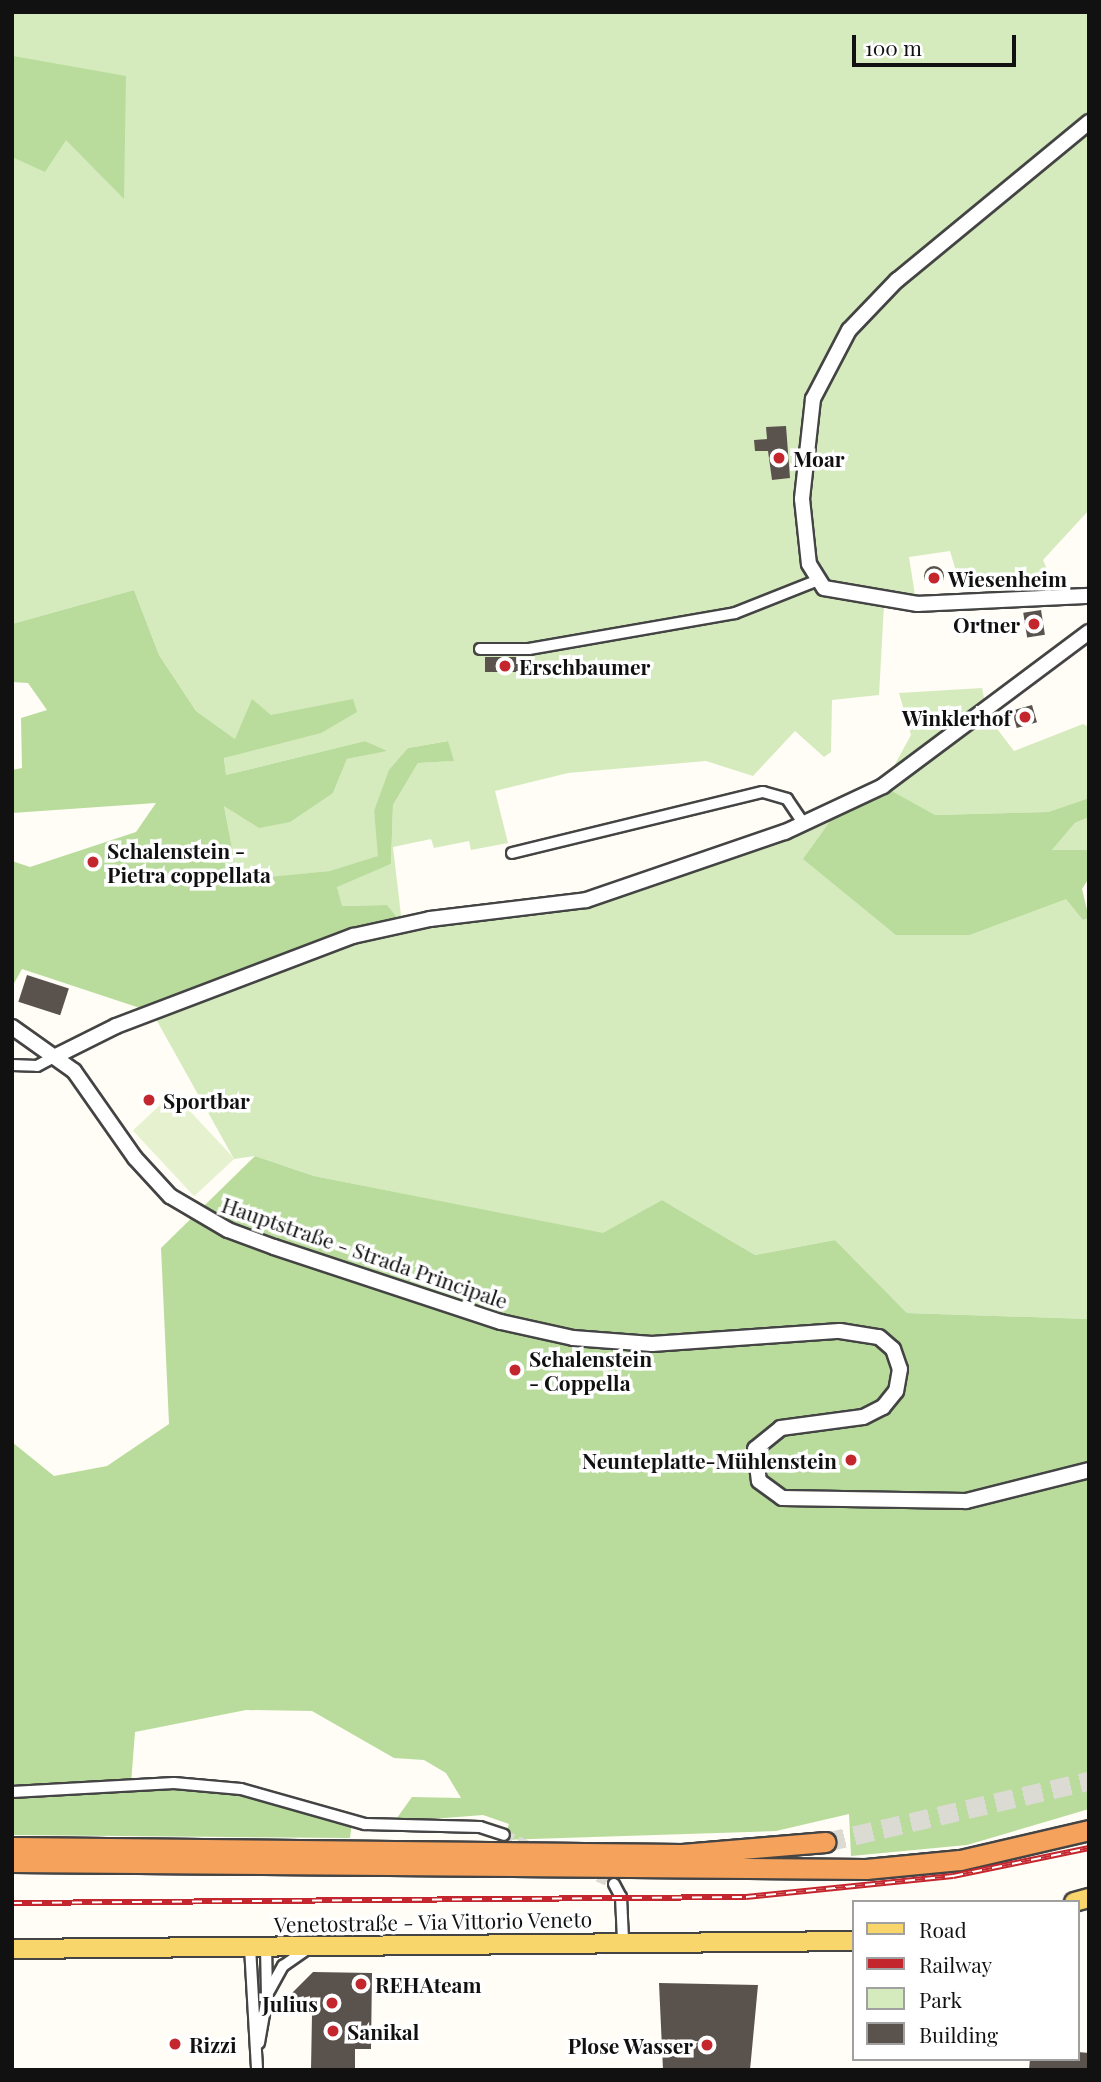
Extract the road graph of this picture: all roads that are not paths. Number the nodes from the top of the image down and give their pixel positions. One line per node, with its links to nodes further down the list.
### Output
1 (1089, 122): 2 (street)
2 (816, 581): 3 (street); 5 (street)
3 (1089, 596)
4 (1089, 632): 6 (street)
5 (480, 649)
6 (804, 824): 7 (street); 9 (street)
7 (512, 853)
8 (12, 1027): 9 (street)
9 (58, 1055): 10 (street); 11 (street, Hauptstraße - Strada Principale)
10 (12, 1065)
11 (1089, 1470)
12 (12, 1792): 14 (street)
13 (1089, 1830): 17 (highway)
14 (504, 1835)
15 (825, 1842): 16 (highway)
16 (12, 1847)
17 (12, 1862)
18 (614, 1884): 19 (street)
19 (623, 1940): 20 (main road, Venetostraße - Via Vittorio Veneto); 21 (main road, Venetostraße - Via Vittorio Veneto)
20 (852, 1941)
21 (313, 1945): 22 (main road, Venetostraße - Via Vittorio Veneto); 24 (street)
22 (258, 1947): 23 (main road, Venetostraße - Via Vittorio Veneto); 24 (street); 25 (street)
23 (12, 1949)
24 (267, 1997): 25 (street)
25 (257, 2056): 26 (street)
26 (257, 2070)

